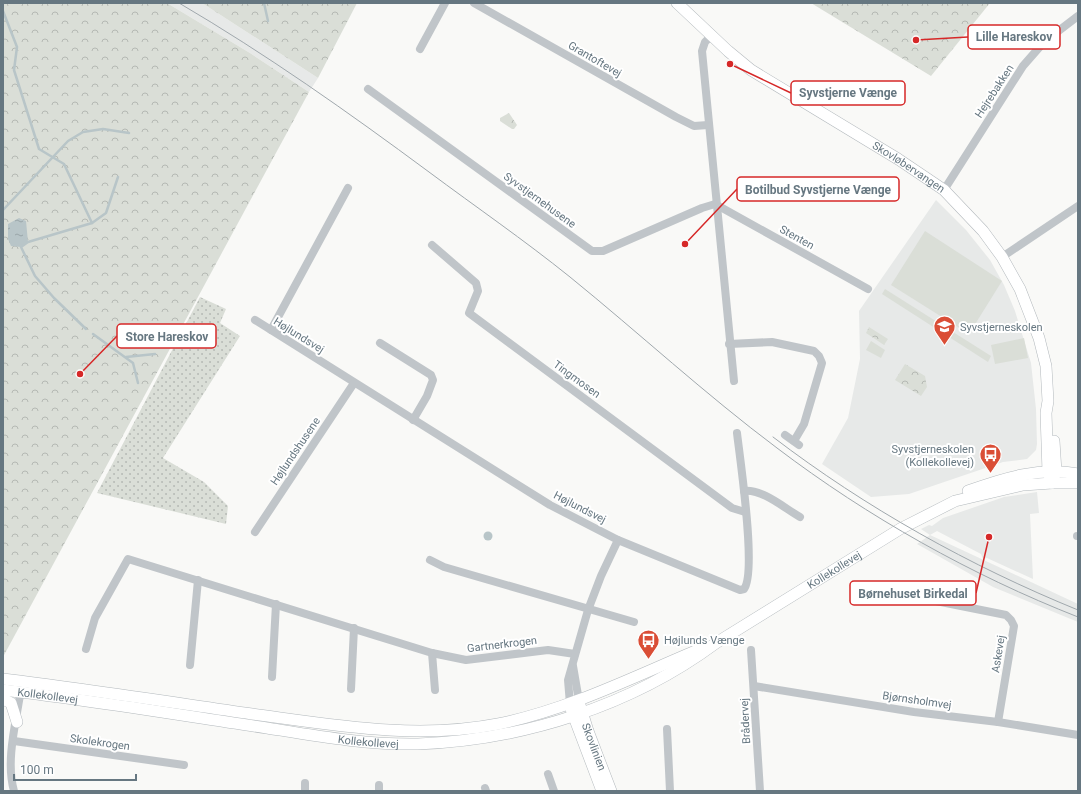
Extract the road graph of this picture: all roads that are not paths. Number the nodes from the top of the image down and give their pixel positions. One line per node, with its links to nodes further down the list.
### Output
1 (445, 3): 6 (street)
2 (474, 3): 8 (street, Grantoftevej)
3 (677, 3): 5 (street, Skovløbervangen)
4 (1078, 16): 10 (street, Hejrebakken)
5 (711, 36): 8 (street); 10 (street, Skovløbervangen)
6 (420, 49)
7 (368, 89): 11 (street, Syvstjernehusene)
8 (708, 125): 11 (street)
9 (348, 188): 17 (street)
10 (944, 190): 14 (street, Skovløbervangen)
11 (715, 204): 15 (street, Stenten); 19 (street)
12 (1078, 206): 14 (street)
13 (432, 245): 31 (street, Tingmosen)
14 (1002, 257): 25 (street, Skovløbervangen)
15 (868, 289)
16 (255, 320): 17 (street, Højlundsvej)
17 (271, 330): 21 (street, Højlundsvej)
18 (380, 343): 22 (street)
19 (729, 344): 20 (street); 24 (street)
20 (734, 381)
21 (354, 383): 22 (street, Højlundsvej); 33 (street, Højlundshusene)
22 (413, 420): 34 (street, Højlundsvej)
23 (737, 433): 29 (street)
24 (785, 435)
25 (1052, 472): 26 (street, Kollekollevej); 27 (street, Skovløbervangen); 30 (street, Kollekollevej)
26 (1078, 474)
27 (1052, 483): 28 (street, Kollekollevej); 30 (street, Kollekollevej)
28 (1078, 483)
29 (744, 491): 31 (street); 32 (street)
30 (954, 501): 42 (street, Kollekollevej)
31 (746, 512): 34 (street, Højlundsvej)
32 (800, 517)
33 (255, 532)
34 (618, 540): 39 (street)
35 (430, 560): 39 (street)
36 (198, 580): 38 (street, Gartnerkrogen); 43 (street, Gartnerkrogen); 47 (street)
37 (866, 587): 59 (street, Askevej)
38 (276, 604): 41 (street, Gartnerkrogen); 48 (street)
39 (588, 610): 40 (street); 46 (street)
40 (634, 622)
41 (354, 628): 45 (street, Gartnerkrogen); 52 (street)
42 (716, 643): 56 (street, Kollekollevej); 57 (street, Kollekollevej)
43 (86, 649)
44 (751, 650): 50 (street, Brådervej)
45 (432, 653): 46 (street, Gartnerkrogen); 54 (street)
46 (575, 654): 56 (street)
47 (190, 665)
48 (272, 678)
49 (3, 679): 51 (street, Kollekollevej)
50 (754, 686): 59 (street, Bjørnsholmvej); 70 (street, Brådervej)
51 (22, 687): 53 (street, Kollekollevej); 56 (street, Kollekollevej); 57 (street, Kollekollevej); 58 (street)
52 (351, 689)
53 (3, 690)
54 (435, 690)
55 (3, 699): 58 (street)
56 (574, 703): 57 (street, Skovlinien)
57 (577, 714): 67 (street, Skovlinien); 68 (street, Skovlinien)
58 (17, 722): 62 (street)
59 (998, 722): 61 (street, Bjørnsholmvej)
60 (667, 729): 69 (street)
61 (1078, 735)
62 (14, 741): 63 (street, Skolekrogen); 65 (street)
63 (184, 765)
64 (548, 774): 66 (street)
65 (14, 791)
66 (554, 791)
67 (602, 791)
68 (611, 791)
69 (670, 791)
70 (760, 791)

